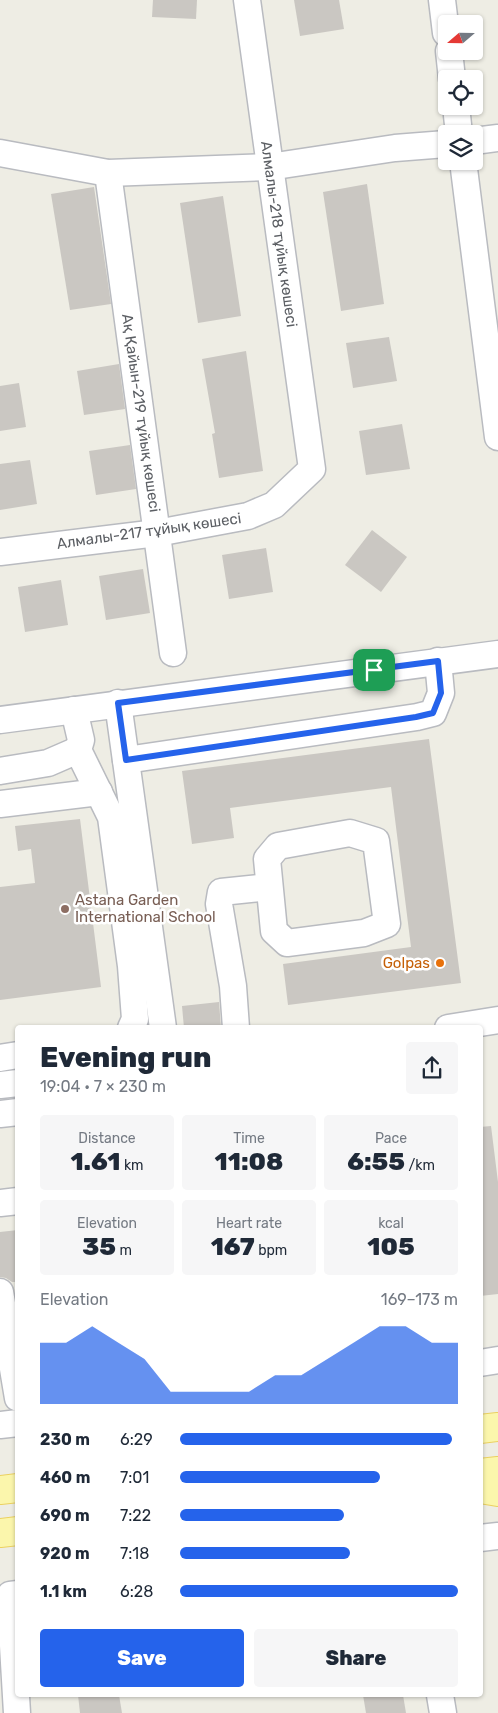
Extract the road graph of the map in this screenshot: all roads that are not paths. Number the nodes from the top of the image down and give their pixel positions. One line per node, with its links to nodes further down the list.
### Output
1 (247, 0): 8 (street, Алмалы-218 тұйық көшесі)
2 (442, 0): 3 (street)
3 (444, 15)
4 (498, 138): 5 (street)
5 (483, 140)
6 (438, 145): 8 (street)
7 (0, 153): 10 (street)
8 (269, 167): 10 (street); 14 (street, Алмалы-218 тұйық көшесі)
9 (464, 170): 11 (street)
10 (108, 173): 15 (street, Ақ Қайын-219 тұйық көшесі)
11 (481, 302): 12 (street); 13 (street)
12 (498, 324)
13 (498, 437)
14 (312, 469): 15 (street, Алмалы-217 тұйық көшесі)
15 (157, 533): 16 (street, Алмалы-217 тұйық көшесі); 17 (street, Ақ Қайын-219 тұйық көшесі)
16 (0, 552)
17 (173, 653)
18 (498, 654): 19 (street)
19 (438, 661): 20 (street); 24 (street)
20 (118, 703): 21 (street); 24 (street)
21 (74, 710): 22 (street); 23 (street)
22 (0, 720)
23 (78, 750): 25 (street); 26 (street)
24 (126, 760): 31 (street)
25 (0, 771)
26 (99, 792): 27 (street); 30 (street)
27 (0, 804)
28 (270, 887): 28 (street); 32 (street)
29 (498, 1020): 33 (street)
30 (132, 1025)
31 (163, 1025)
32 (236, 1025)
33 (467, 1025)
34 (15, 1056): 35 (street)
35 (0, 1058)
36 (15, 1083): 37 (street)
37 (0, 1085)
38 (15, 1112): 39 (street)
39 (0, 1114)
40 (15, 1201): 41 (street)
41 (0, 1203)
42 (0, 1292): 45 (street)
43 (498, 1360): 44 (street)
44 (483, 1362)
45 (15, 1378)
46 (15, 1423): 47 (street)
47 (0, 1425)
48 (498, 1427): 49 (main road)
49 (483, 1429)
50 (498, 1471): 51 (main road)
51 (483, 1473)
52 (15, 1474): 53 (street)
53 (0, 1480)
54 (15, 1488): 55 (main road)
55 (0, 1490)
56 (483, 1490): 57 (main road)
57 (498, 1492)
58 (15, 1531): 59 (main road)
59 (0, 1533)
60 (498, 1536): 61 (street)
61 (483, 1538)
62 (11, 1594): 63 (street)
63 (15, 1662)
64 (17, 1697): 66 (street)
65 (440, 1697): 67 (street)
66 (18, 1713)
67 (442, 1713)

